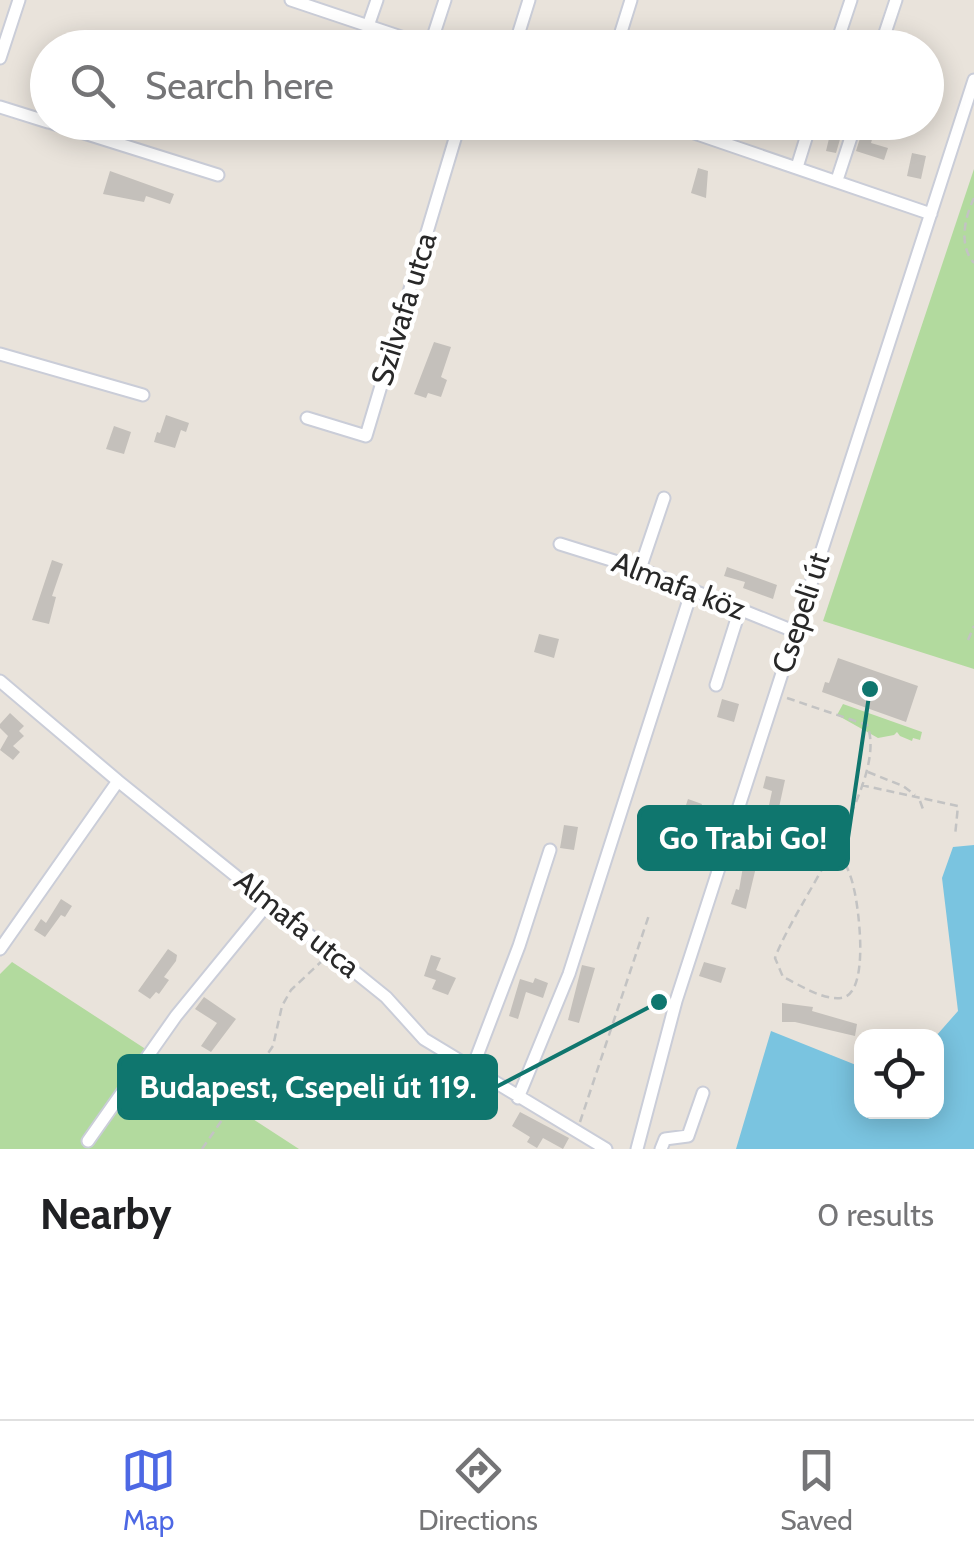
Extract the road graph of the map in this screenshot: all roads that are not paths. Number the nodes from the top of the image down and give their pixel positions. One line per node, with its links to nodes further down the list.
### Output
1 (19, 0): 16 (street)
2 (377, 0): 9 (street)
3 (445, 0): 11 (street)
4 (530, 0): 12 (street)
5 (631, 0): 13 (street)
6 (850, 0): 14 (street)
7 (896, 0): 15 (street)
8 (299, 1): 9 (street)
9 (368, 26): 10 (street)
10 (380, 30)
11 (437, 30)
12 (520, 30)
13 (622, 30)
14 (841, 30)
15 (886, 30)
16 (0, 58)
17 (974, 80): 28 (street, Csepeli út)
18 (0, 108): 19 (street)
19 (30, 117)
20 (106, 140): 26 (street)
21 (455, 140): 31 (street, Szilvafa utca)
22 (716, 140): 25 (street)
23 (806, 140): 25 (street)
24 (850, 140): 27 (street)
25 (797, 167): 27 (street)
26 (218, 175)
27 (837, 180): 28 (street)
28 (931, 214): 37 (street, Csepeli út)
29 (0, 354): 30 (street)
30 (143, 395)
31 (307, 418)
32 (664, 498): 34 (street)
33 (560, 544): 34 (street, Almafa köz)
34 (640, 569): 35 (street, Almafa köz)
35 (692, 590): 36 (street, Almafa köz); 46 (street)
36 (740, 608): 37 (street, Almafa köz); 39 (street)
37 (796, 632): 49 (street, Csepeli út)
38 (0, 681): 40 (street, Almafa utca)
39 (716, 685)
40 (118, 782): 42 (street, Almafa utca); 43 (street)
41 (550, 850): 44 (street)
42 (270, 901): 44 (street, Almafa utca); 47 (street)
43 (0, 949)
44 (472, 1069): 46 (street, Almafa utca)
45 (703, 1093): 50 (street)
46 (518, 1098): 48 (street, Almafa utca)
47 (88, 1141)
48 (606, 1149)
49 (637, 1149)
50 (660, 1149)

